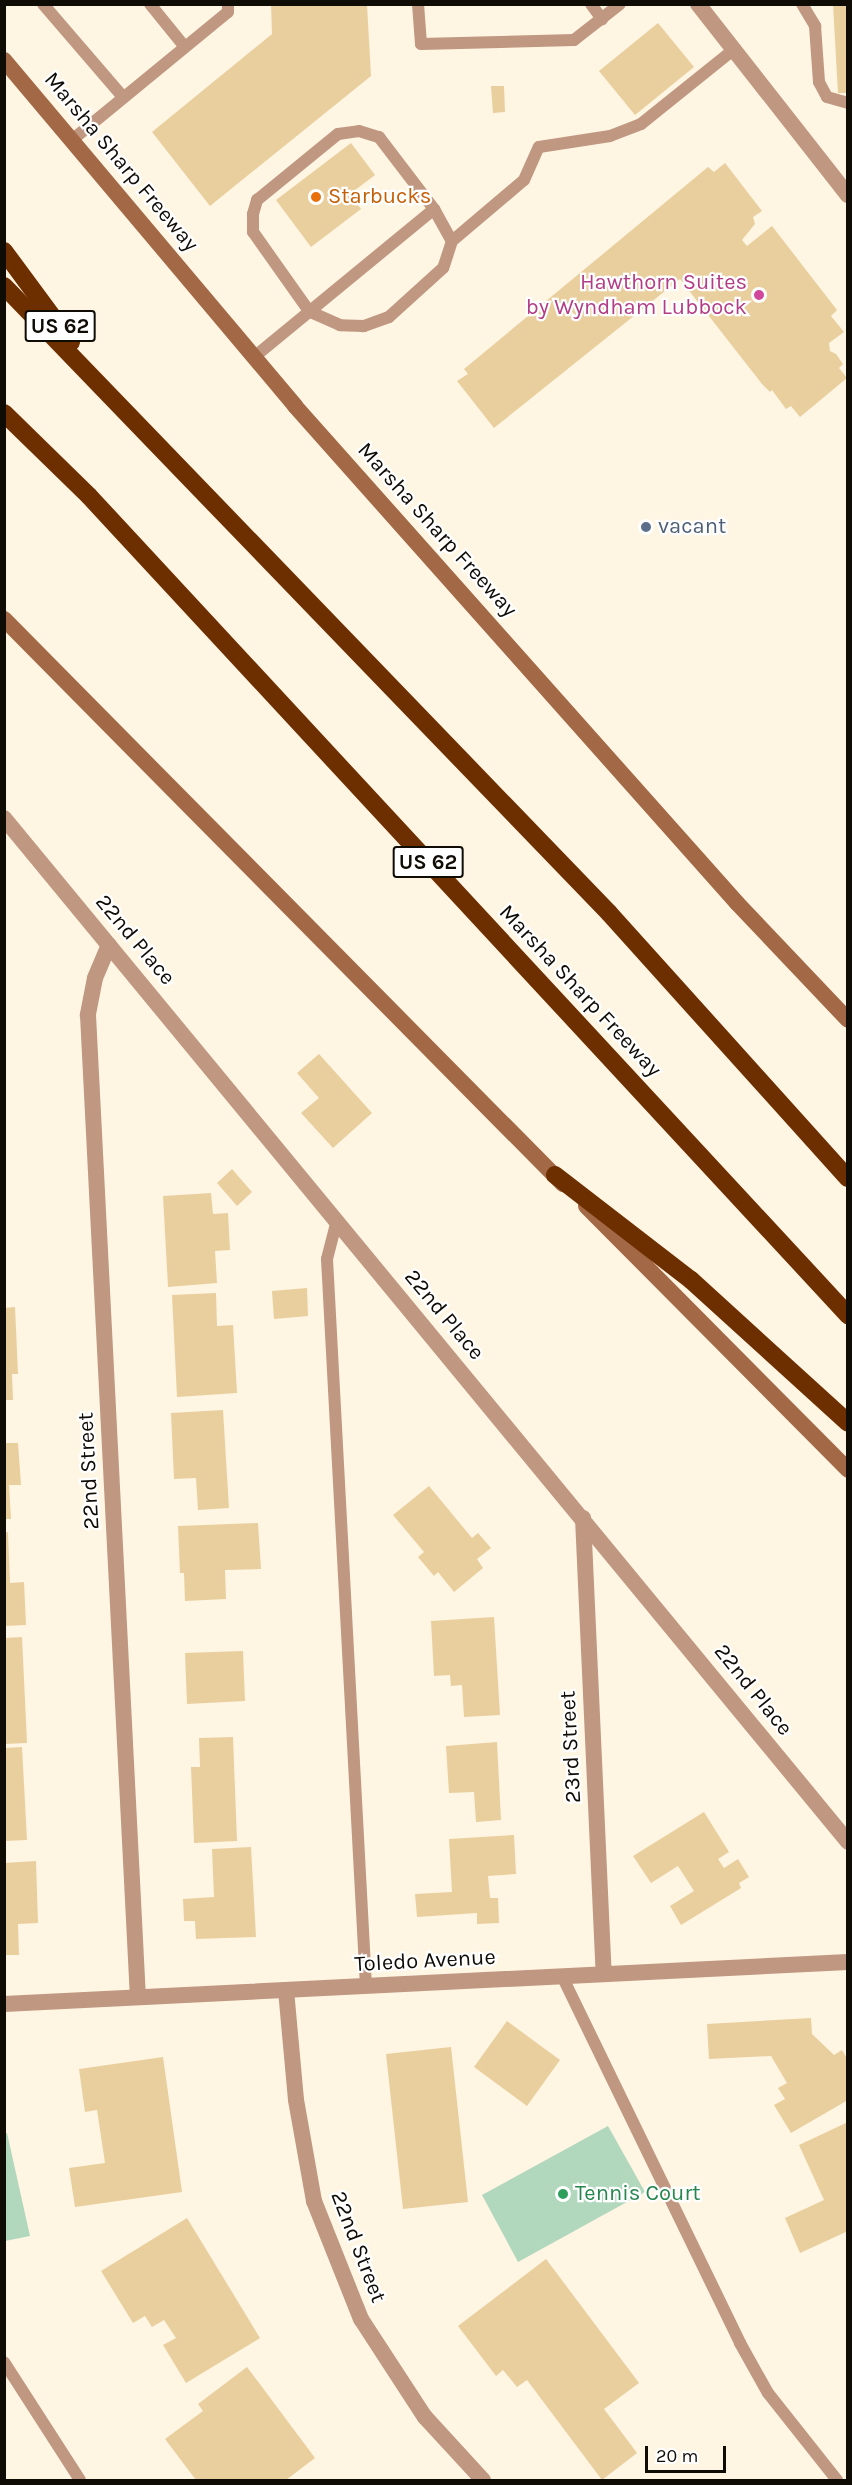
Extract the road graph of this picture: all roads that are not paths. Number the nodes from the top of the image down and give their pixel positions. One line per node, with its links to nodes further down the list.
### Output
1 (43, 4): 13 (lane)
2 (150, 4): 10 (lane)
3 (228, 4): 10 (lane)
4 (418, 4): 9 (lane)
5 (591, 4): 9 (lane)
6 (620, 4): 9 (lane)
7 (698, 4): 11 (street)
8 (802, 4): 14 (lane)
9 (602, 19)
10 (185, 47): 13 (lane)
11 (733, 50): 16 (street); 18 (lane)
12 (4, 60): 15 (main road, Marsha Sharp Freeway)
13 (123, 97): 15 (lane)
14 (848, 103)
15 (72, 140): 22 (main road, Marsha Sharp Freeway)
16 (848, 195)
17 (434, 209): 18 (lane); 21 (lane); 21 (lane)
18 (452, 241): 21 (lane)
19 (4, 251): 23 (highway, US 62)
20 (4, 286): 23 (highway)
21 (309, 312): 22 (lane)
22 (254, 357): 28 (main road, Marsha Sharp Freeway)
23 (115, 401): 30 (highway, US 62)
24 (4, 412): 32 (highway, Marsha Sharp Freeway / US 62)
25 (4, 619): 29 (main road)
26 (4, 818): 27 (street, 22nd Place)
27 (109, 945): 31 (street, 22nd Place); 42 (street, 22nd Street)
28 (848, 1020)
29 (555, 1175): 33 (highway); 34 (main road)
30 (848, 1178)
31 (337, 1220): 35 (street, 22nd Place); 40 (lane)
32 (848, 1315)
33 (848, 1423)
34 (848, 1470)
35 (583, 1518): 36 (street, 22nd Place); 38 (street, 23rd Street)
36 (848, 1842)
37 (848, 1962): 38 (street, Toledo Avenue)
38 (604, 1974): 39 (street, Toledo Avenue)
39 (562, 1976): 40 (street, Toledo Avenue); 47 (lane)
40 (366, 1986): 41 (street, Toledo Avenue)
41 (286, 1990): 42 (street, Toledo Avenue); 46 (street, 22nd Street)
42 (138, 1997): 43 (street, Toledo Avenue)
43 (4, 2004)
44 (4, 2362): 45 (lane)
45 (80, 2481)
46 (483, 2481)
47 (837, 2481)

